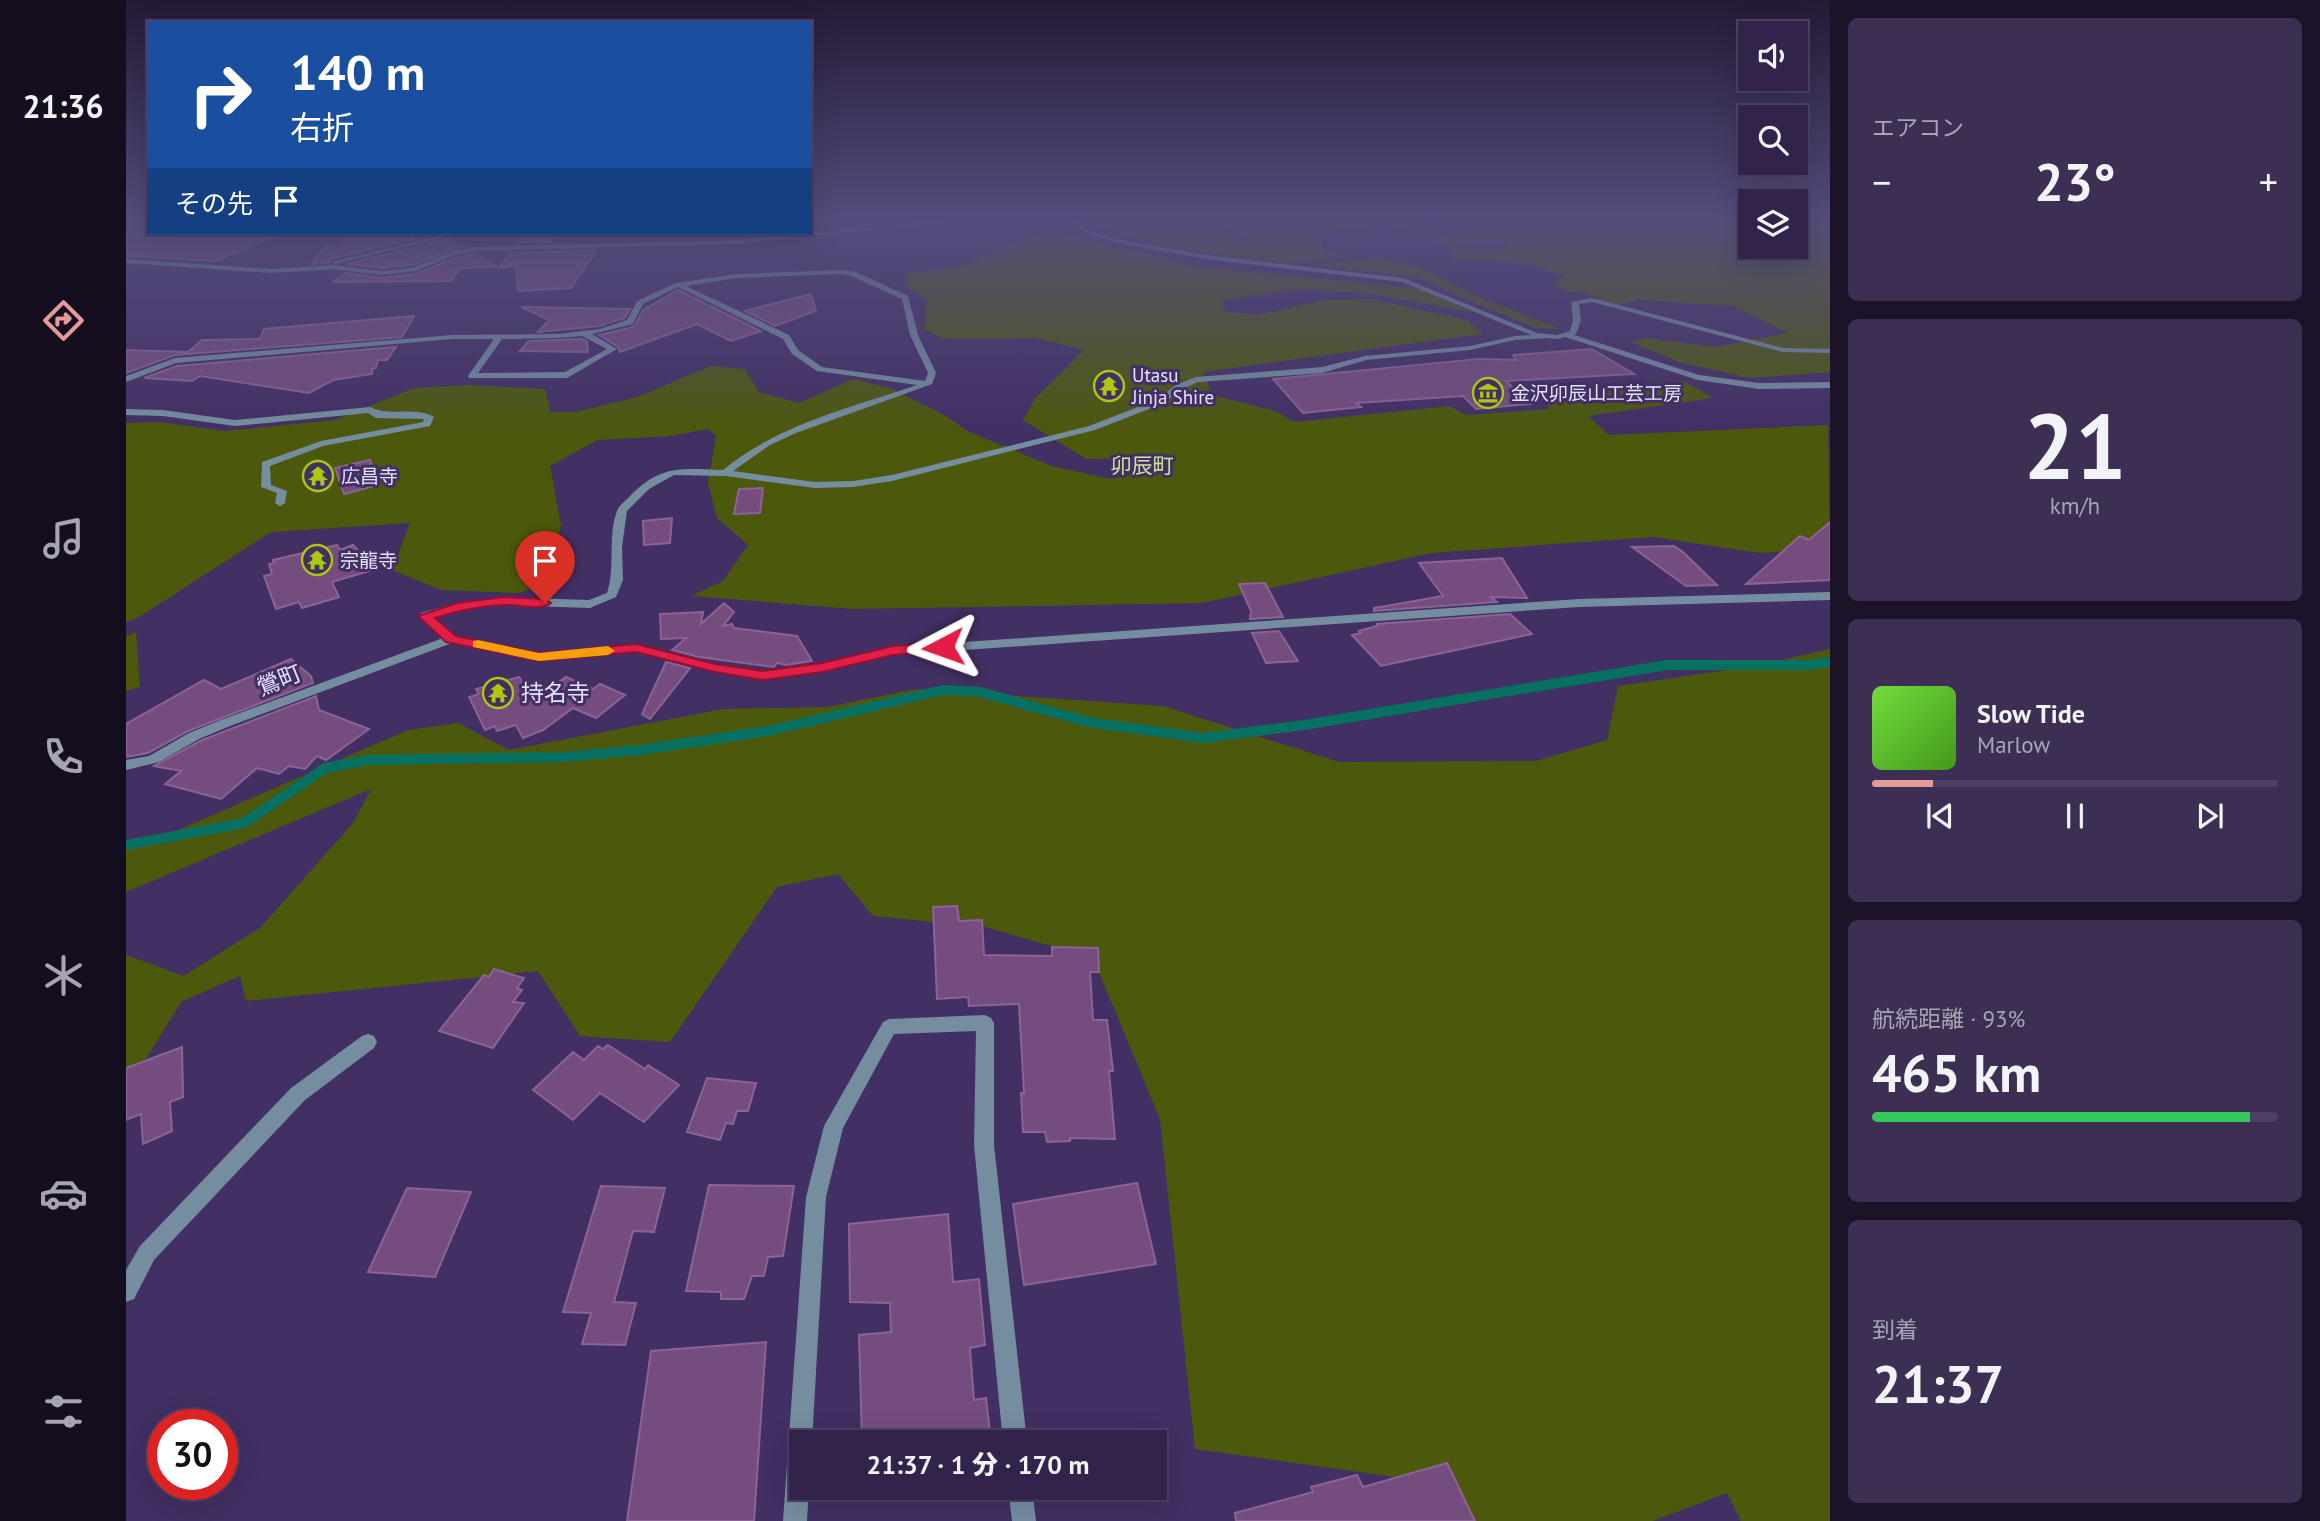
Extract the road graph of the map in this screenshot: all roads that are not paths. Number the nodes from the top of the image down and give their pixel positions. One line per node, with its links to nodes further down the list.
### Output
1 (666, 290): 5 (street)
2 (693, 290): 11 (street)
3 (888, 290): 11 (street)
4 (1432, 290): 7 (street)
5 (583, 333): 8 (street); 8 (street)
6 (1568, 335): 7 (street); 9 (street); 12 (street)
7 (1548, 336): 14 (street)
8 (499, 337): 10 (street)
9 (1830, 351)
10 (126, 379)
11 (928, 384): 14 (street)
12 (1830, 385)
13 (126, 412): 15 (street)
14 (725, 473): 17 (street)
15 (280, 503)
16 (1830, 597): 17 (street)
17 (451, 639): 18 (street, 鶯町)
18 (126, 765)
19 (368, 1042): 20 (street)
20 (126, 1291)
21 (801, 1430): 22 (street)
22 (1015, 1430)
23 (796, 1500): 25 (street)
24 (1021, 1500): 26 (street)
25 (795, 1521)
26 (1024, 1521)

